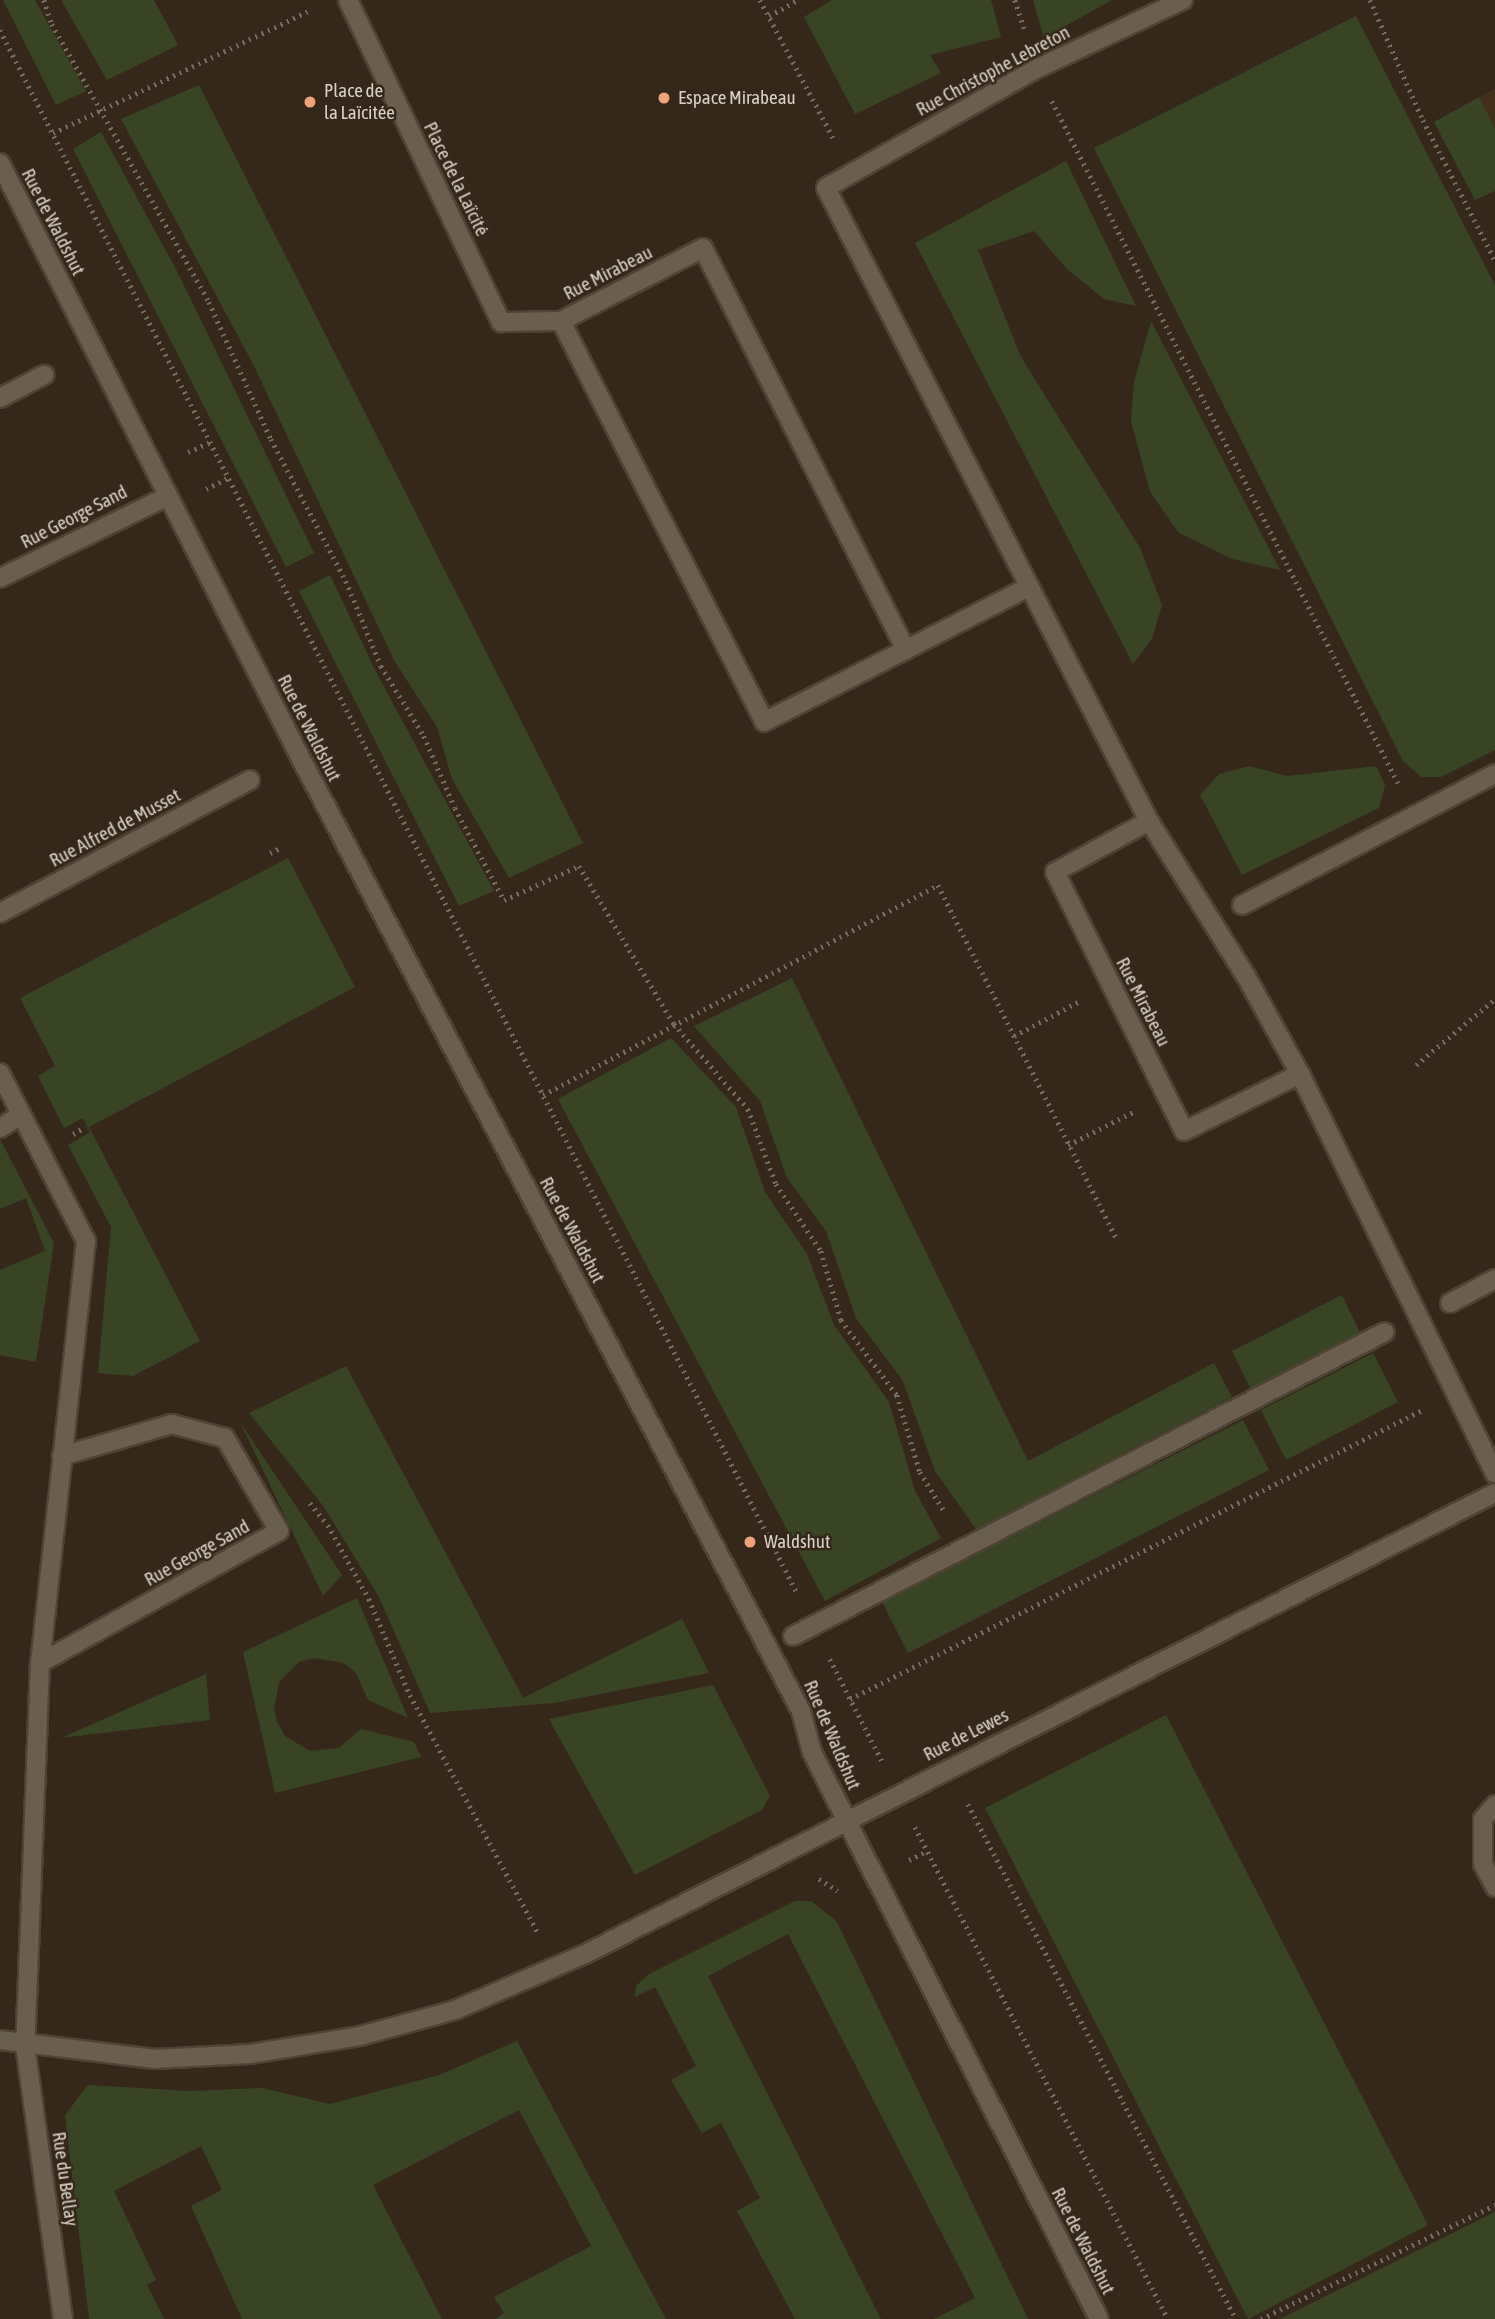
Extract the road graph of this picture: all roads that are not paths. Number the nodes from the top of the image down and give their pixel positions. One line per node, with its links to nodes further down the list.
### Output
1 (348, 0): 4 (street, Place de la Laïcité)
2 (1183, 0): 9 (street, Rue Christophe Lebreton)
3 (0, 163): 7 (street, Rue de Waldshut)
4 (561, 321): 10 (street, Rue Mirabeau); 10 (street, Rue Mirabeau)
5 (44, 375): 6 (street)
6 (0, 398)
7 (168, 495): 8 (street, Rue George Sand); 29 (street, Rue de Waldshut)
8 (0, 578)
9 (1029, 587): 10 (street, Rue Mirabeau); 13 (street)
10 (906, 650)
11 (1495, 774): 14 (street)
12 (250, 780): 15 (street, Rue Alfred de Musset)
13 (1149, 821): 17 (street); 17 (street, Rue Mirabeau)
14 (1242, 905)
15 (0, 913)
16 (0, 1073): 18 (street)
17 (1300, 1074): 24 (street)
18 (21, 1115): 19 (street); 23 (street)
19 (0, 1128)
20 (1495, 1279): 21 (street)
21 (1450, 1303)
22 (1385, 1332): 26 (street)
23 (62, 1456): 27 (street); 27 (street, Rue George Sand)
24 (1495, 1473)
25 (1495, 1493): 29 (street, Rue de Lewes)
26 (793, 1636)
27 (40, 1664): 32 (street)
28 (1495, 1805): 30 (street)
29 (846, 1819): 32 (street, Rue de Lewes); 34 (street, Rue de Waldshut)
30 (1495, 1887)
31 (0, 2040): 32 (street, Rue de Lewes)
32 (26, 2045): 33 (street, Rue du Bellay)
33 (63, 2319)
34 (1099, 2319)

